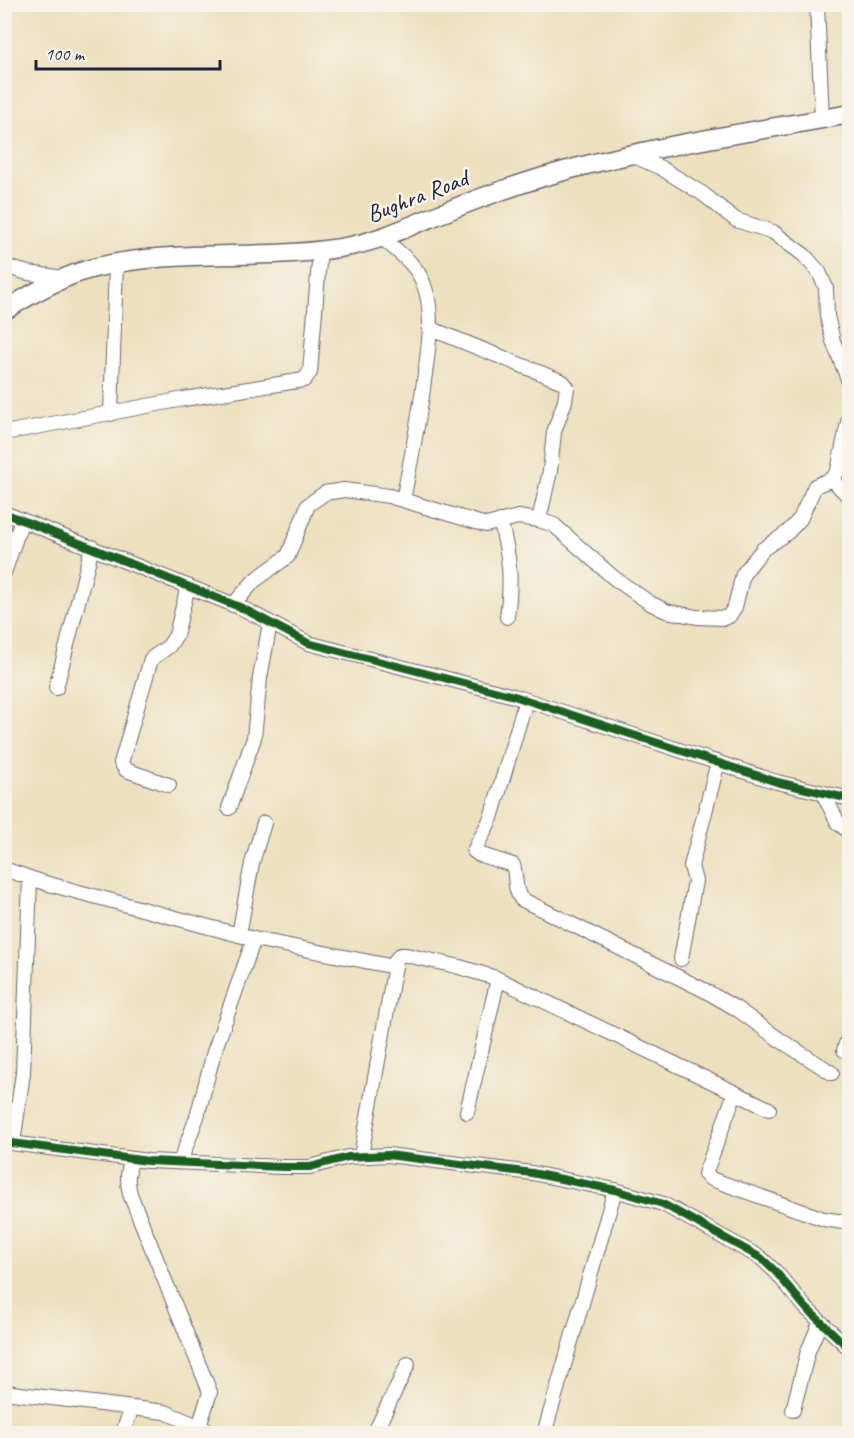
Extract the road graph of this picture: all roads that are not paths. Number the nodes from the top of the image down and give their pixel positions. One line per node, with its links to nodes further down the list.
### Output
1 (817, 4): 3 (street)
2 (849, 114): 3 (street, Bughra Road)
3 (822, 119): 4 (street, Bughra Road)
4 (630, 154): 5 (street, Bughra Road); 12 (street)
5 (381, 237): 6 (street, Bughra Road); 11 (street)
6 (320, 250): 7 (street, Bughra Road); 14 (street)
7 (116, 264): 9 (street, Bughra Road); 14 (street)
8 (4, 266): 9 (street)
9 (67, 278): 10 (street, Bughra Road)
10 (4, 311)
11 (429, 328): 18 (street); 21 (street)
12 (849, 394)
13 (849, 412): 16 (street)
14 (111, 414): 15 (street)
15 (4, 433)
16 (832, 479): 17 (street); 21 (street)
17 (849, 498)
18 (403, 500): 22 (street); 26 (street)
19 (4, 513): 20 (street)
20 (22, 520): 23 (street); 24 (street)
21 (539, 520): 22 (street)
22 (500, 521): 27 (street)
23 (92, 547): 25 (street); 29 (street)
24 (4, 573)
25 (188, 586): 26 (street); 32 (street)
26 (233, 605): 28 (street)
27 (507, 617)
28 (270, 623): 30 (street); 35 (street)
29 (56, 688)
30 (526, 700): 31 (street); 47 (street)
31 (718, 762): 33 (street); 42 (street)
32 (170, 784)
33 (823, 793): 34 (street); 37 (street)
34 (849, 799)
35 (229, 808)
36 (264, 823): 40 (street)
37 (849, 832)
38 (4, 869): 39 (street)
39 (30, 878): 40 (street); 51 (street)
40 (239, 935): 41 (street)
41 (254, 939): 43 (street); 54 (street)
42 (681, 959)
43 (395, 967): 44 (street); 52 (street)
44 (498, 979): 48 (street); 50 (street)
45 (849, 1032): 46 (street)
46 (844, 1050)
47 (832, 1073)
48 (735, 1093): 49 (street); 56 (street)
49 (769, 1109)
50 (467, 1112)
51 (9, 1142): 53 (street)
52 (361, 1156): 54 (street); 55 (street)
53 (132, 1160): 54 (street); 63 (street)
54 (180, 1162)
55 (615, 1190): 57 (street); 67 (street)
56 (849, 1223)
57 (820, 1323): 58 (street); 62 (street)
58 (849, 1349)
59 (408, 1364): 66 (street)
60 (4, 1392): 61 (street)
61 (132, 1408): 63 (street); 64 (street)
62 (793, 1410)
63 (199, 1427): 65 (street)
64 (122, 1434)
65 (216, 1434)
66 (374, 1434)
67 (544, 1434)

